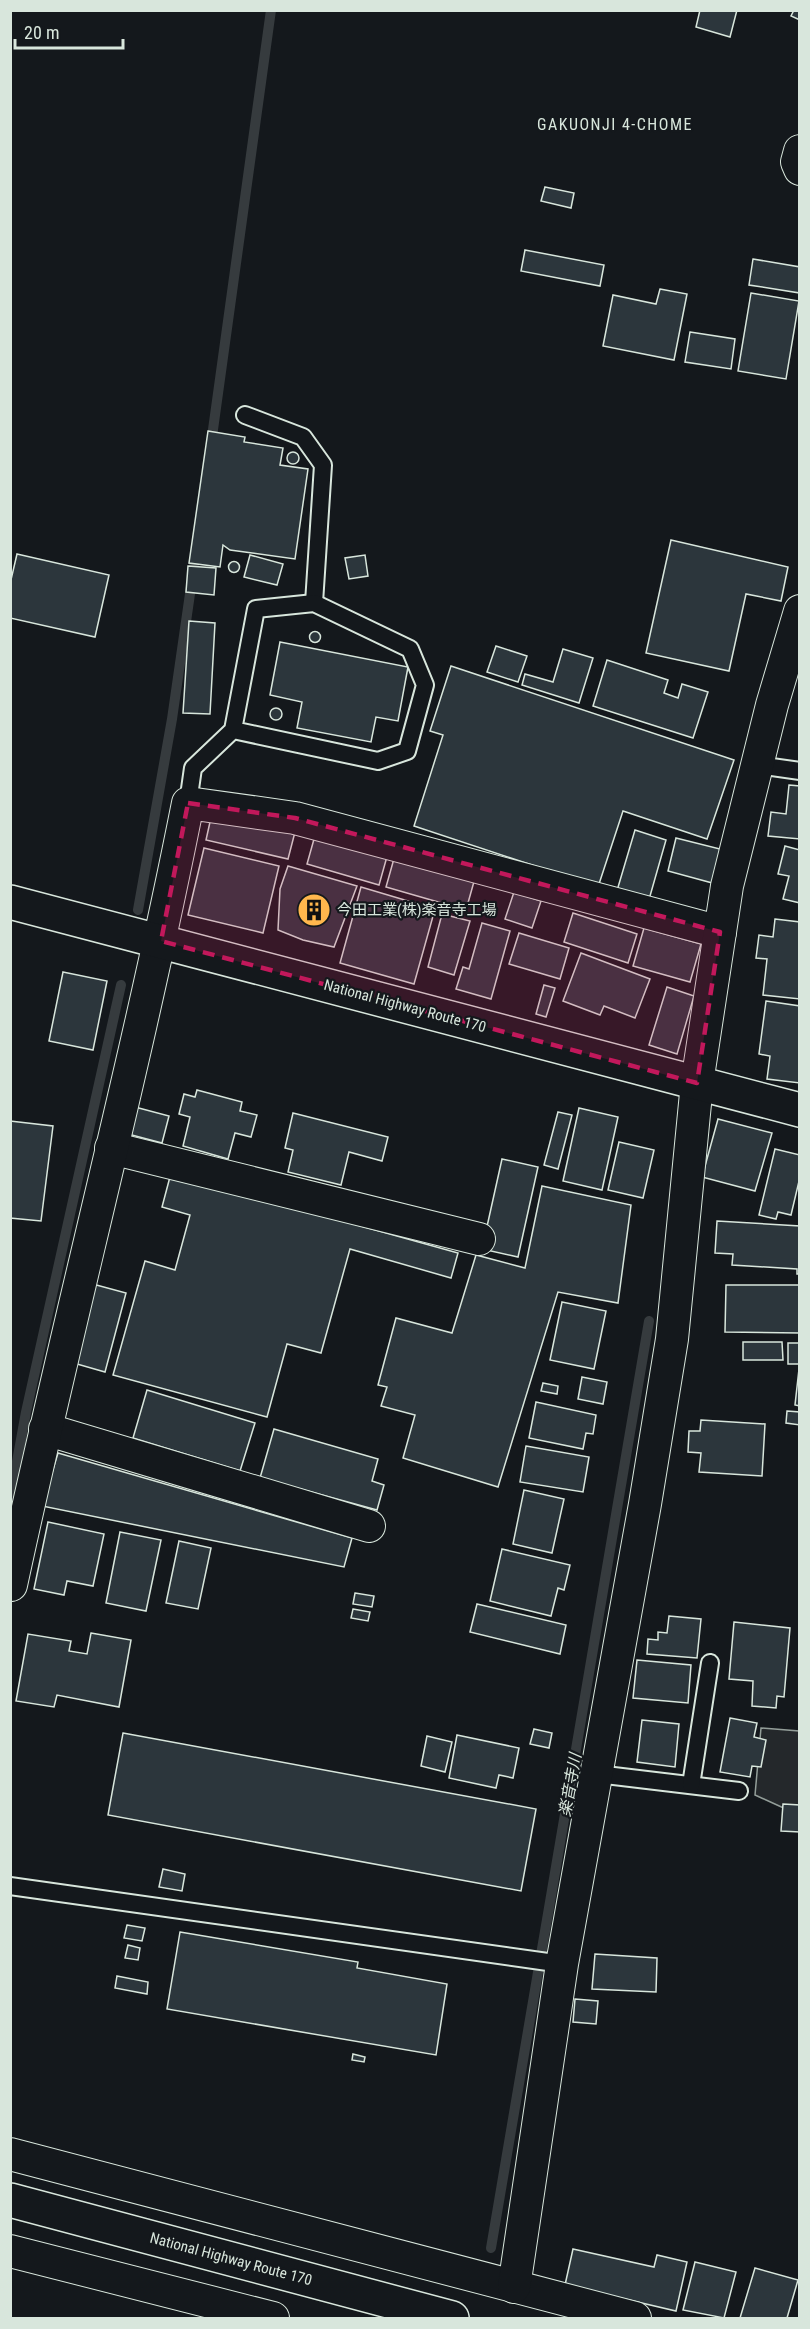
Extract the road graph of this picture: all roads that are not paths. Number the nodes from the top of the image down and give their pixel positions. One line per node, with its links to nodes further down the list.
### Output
1 (800, 151): 2 (street)
2 (800, 169)
3 (244, 415): 4 (lane)
4 (314, 603): 6 (lane); 6 (lane)
5 (800, 611): 7 (street)
6 (233, 730): 9 (lane)
7 (758, 765): 8 (lane); 11 (street)
8 (800, 771)
9 (188, 803): 11 (street); 12 (street)
10 (10, 902): 12 (highway, National Highway Route 170)
11 (720, 932): 13 (street)
12 (161, 941): 13 (highway, National Highway Route 170); 15 (street)
13 (697, 1083): 14 (highway, National Highway Route 170); 21 (street)
14 (800, 1110)
15 (111, 1148): 16 (street); 17 (street)
16 (479, 1239)
17 (45, 1430): 18 (street); 19 (street)
18 (369, 1526)
19 (11, 1590)
20 (710, 1663): 22 (lane)
21 (597, 1774): 22 (lane); 25 (street)
22 (691, 1785): 23 (lane)
23 (739, 1791)
24 (10, 1886): 25 (lane)
25 (555, 1963): 29 (street)
26 (10, 2154): 29 (street)
27 (10, 2200): 31 (highway, National Highway Route 170)
28 (10, 2251): 30 (street)
29 (514, 2287): 32 (street)
30 (273, 2319)
31 (452, 2319)
32 (635, 2319)

